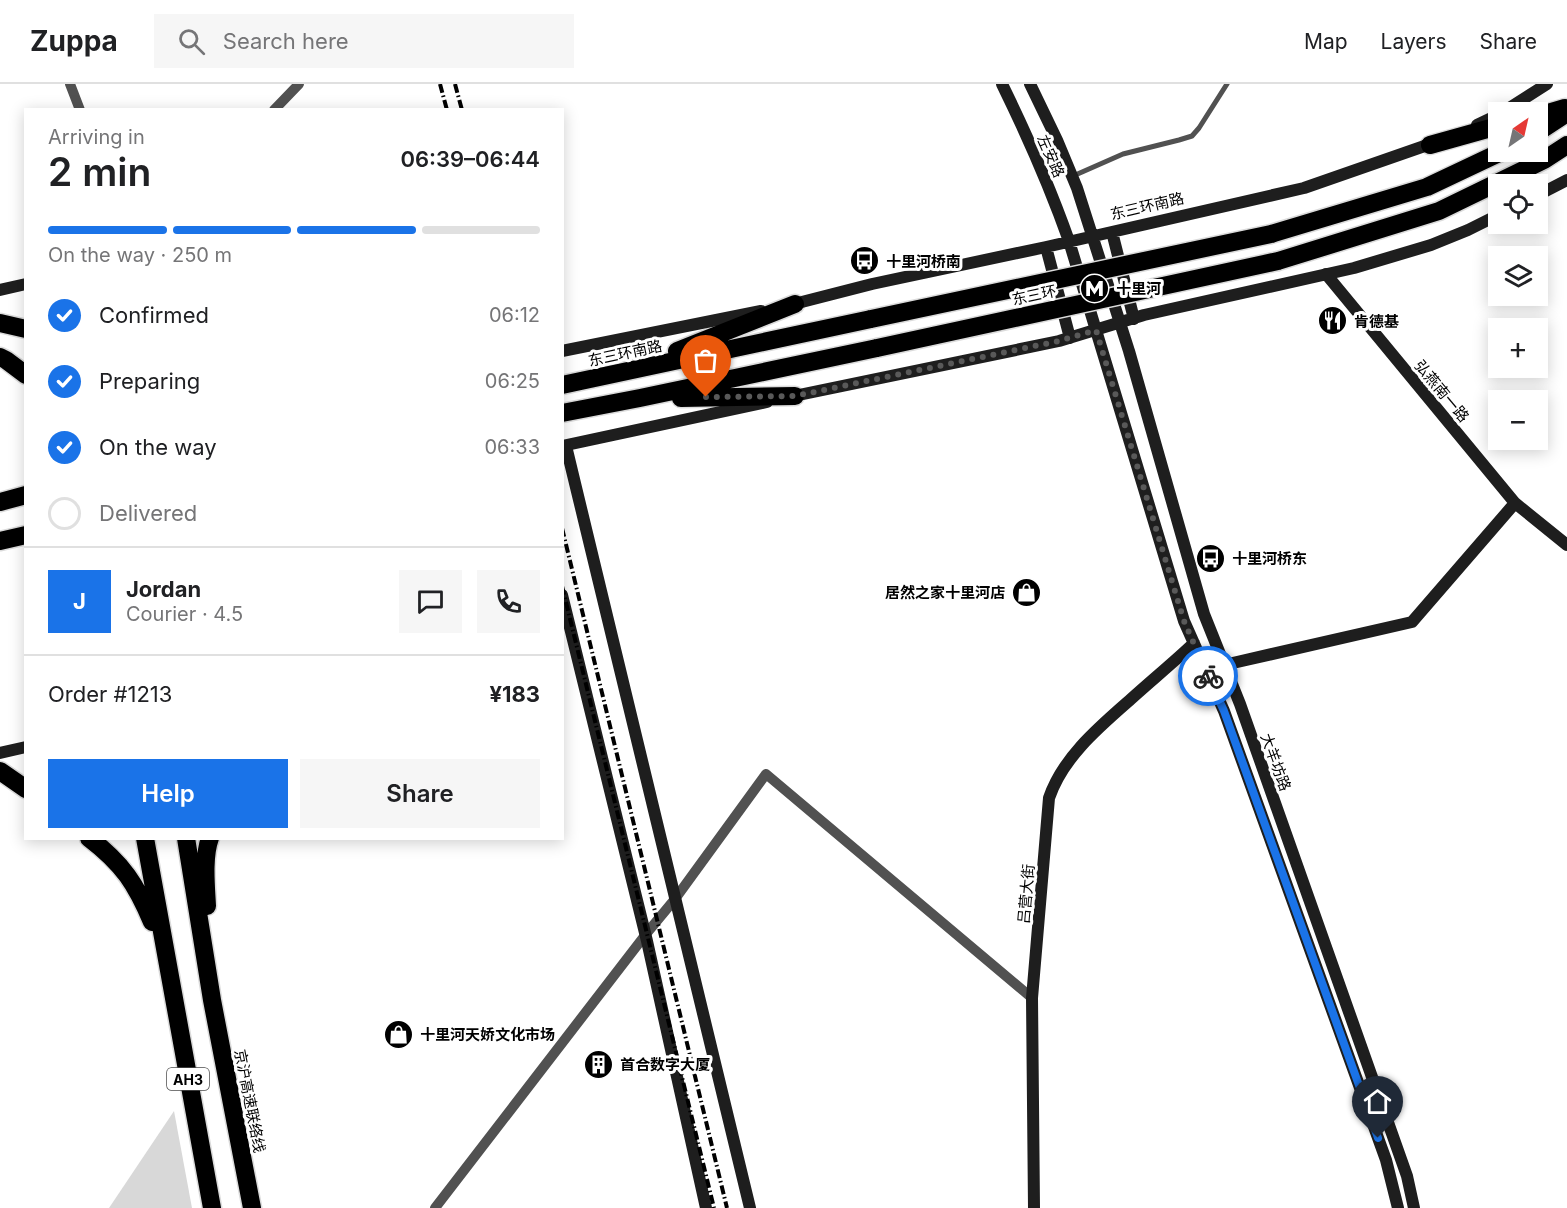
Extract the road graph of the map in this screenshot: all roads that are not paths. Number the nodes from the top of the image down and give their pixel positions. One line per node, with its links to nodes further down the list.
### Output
1 (70, 84): 8 (street)
2 (299, 84): 9 (street)
3 (1002, 84): 25 (street, 左安路)
4 (1030, 84): 19 (street, 左安路)
5 (1227, 84): 19 (lane)
6 (1547, 84): 7 (street)
7 (1519, 102)
8 (79, 108)
9 (276, 108)
10 (1567, 108): 11 (highway)
11 (1548, 113)
12 (1567, 113): 14 (highway)
13 (1488, 119): 16 (street, 东三环南路)
14 (1548, 125)
15 (1488, 129): 16 (highway)
16 (1430, 145): 23 (street, 东三环南路)
17 (1567, 147): 44 (highway, 东三环, bridge)
18 (1488, 158): 31 (highway, 东三环, bridge)
19 (1072, 176): 24 (street, 左安路)
20 (1567, 180): 21 (street)
21 (1548, 190)
22 (1488, 220): 27 (street)
23 (1112, 232): 24 (street, 东三环南路); 32 (street)
24 (1092, 236): 25 (street, 东三环南路); 34 (street, 左安路)
25 (1069, 241): 26 (street, 东三环南路); 36 (street, 左安路)
26 (1046, 247): 30 (street, 东三环南路); 37 (street)
27 (1326, 274): 32 (street); 51 (street, 弘燕南一路)
28 (24, 284): 29 (street)
29 (0, 290)
30 (795, 304): 38 (street, 东三环南路); 40 (highway)
31 (871, 319): 40 (highway, 东三环南路)
32 (1134, 319): 34 (street)
33 (0, 323): 35 (highway)
34 (1120, 323): 36 (street); 57 (street, 大羊坊路)
35 (24, 329)
36 (1096, 330): 37 (street); 56 (street, 大羊坊路)
37 (1070, 338): 43 (street)
38 (564, 351)
39 (0, 357): 41 (highway)
40 (632, 370): 42 (highway, 东三环南路)
41 (24, 374)
42 (564, 385)
43 (795, 396): 44 (highway); 46 (street)
44 (640, 398): 45 (highway, 东三环)
45 (564, 413)
46 (564, 446): 66 (street)
47 (24, 495): 48 (highway)
48 (0, 496)
49 (24, 496): 50 (highway)
50 (0, 502)
51 (1515, 503): 54 (street, 弘燕南一路); 57 (street)
52 (24, 536): 53 (highway)
53 (0, 541)
54 (1567, 545)
55 (564, 603): 67 (street)
56 (1194, 643): 69 (street, 吕营大街); 77 (street, 大羊坊路)
57 (1224, 665): 78 (street, 大羊坊路)
58 (24, 747): 59 (street)
59 (0, 753)
60 (0, 771): 61 (highway)
61 (24, 788)
62 (91, 840): 68 (highway)
63 (145, 840): 68 (highway)
64 (186, 840): 70 (highway)
65 (209, 840): 70 (highway)
66 (675, 899): 67 (street); 69 (street); 75 (street)
67 (645, 934): 73 (street); 74 (street)
68 (164, 949): 71 (highway, AH3)
69 (1032, 998): 76 (street, 吕营大街)
70 (212, 1000): 72 (highway, 京沪高速联络线 / AH3)
71 (212, 1208)
72 (252, 1208)
73 (435, 1208)
74 (706, 1208)
75 (750, 1208)
76 (1034, 1208)
77 (1398, 1208)
78 (1414, 1208)

